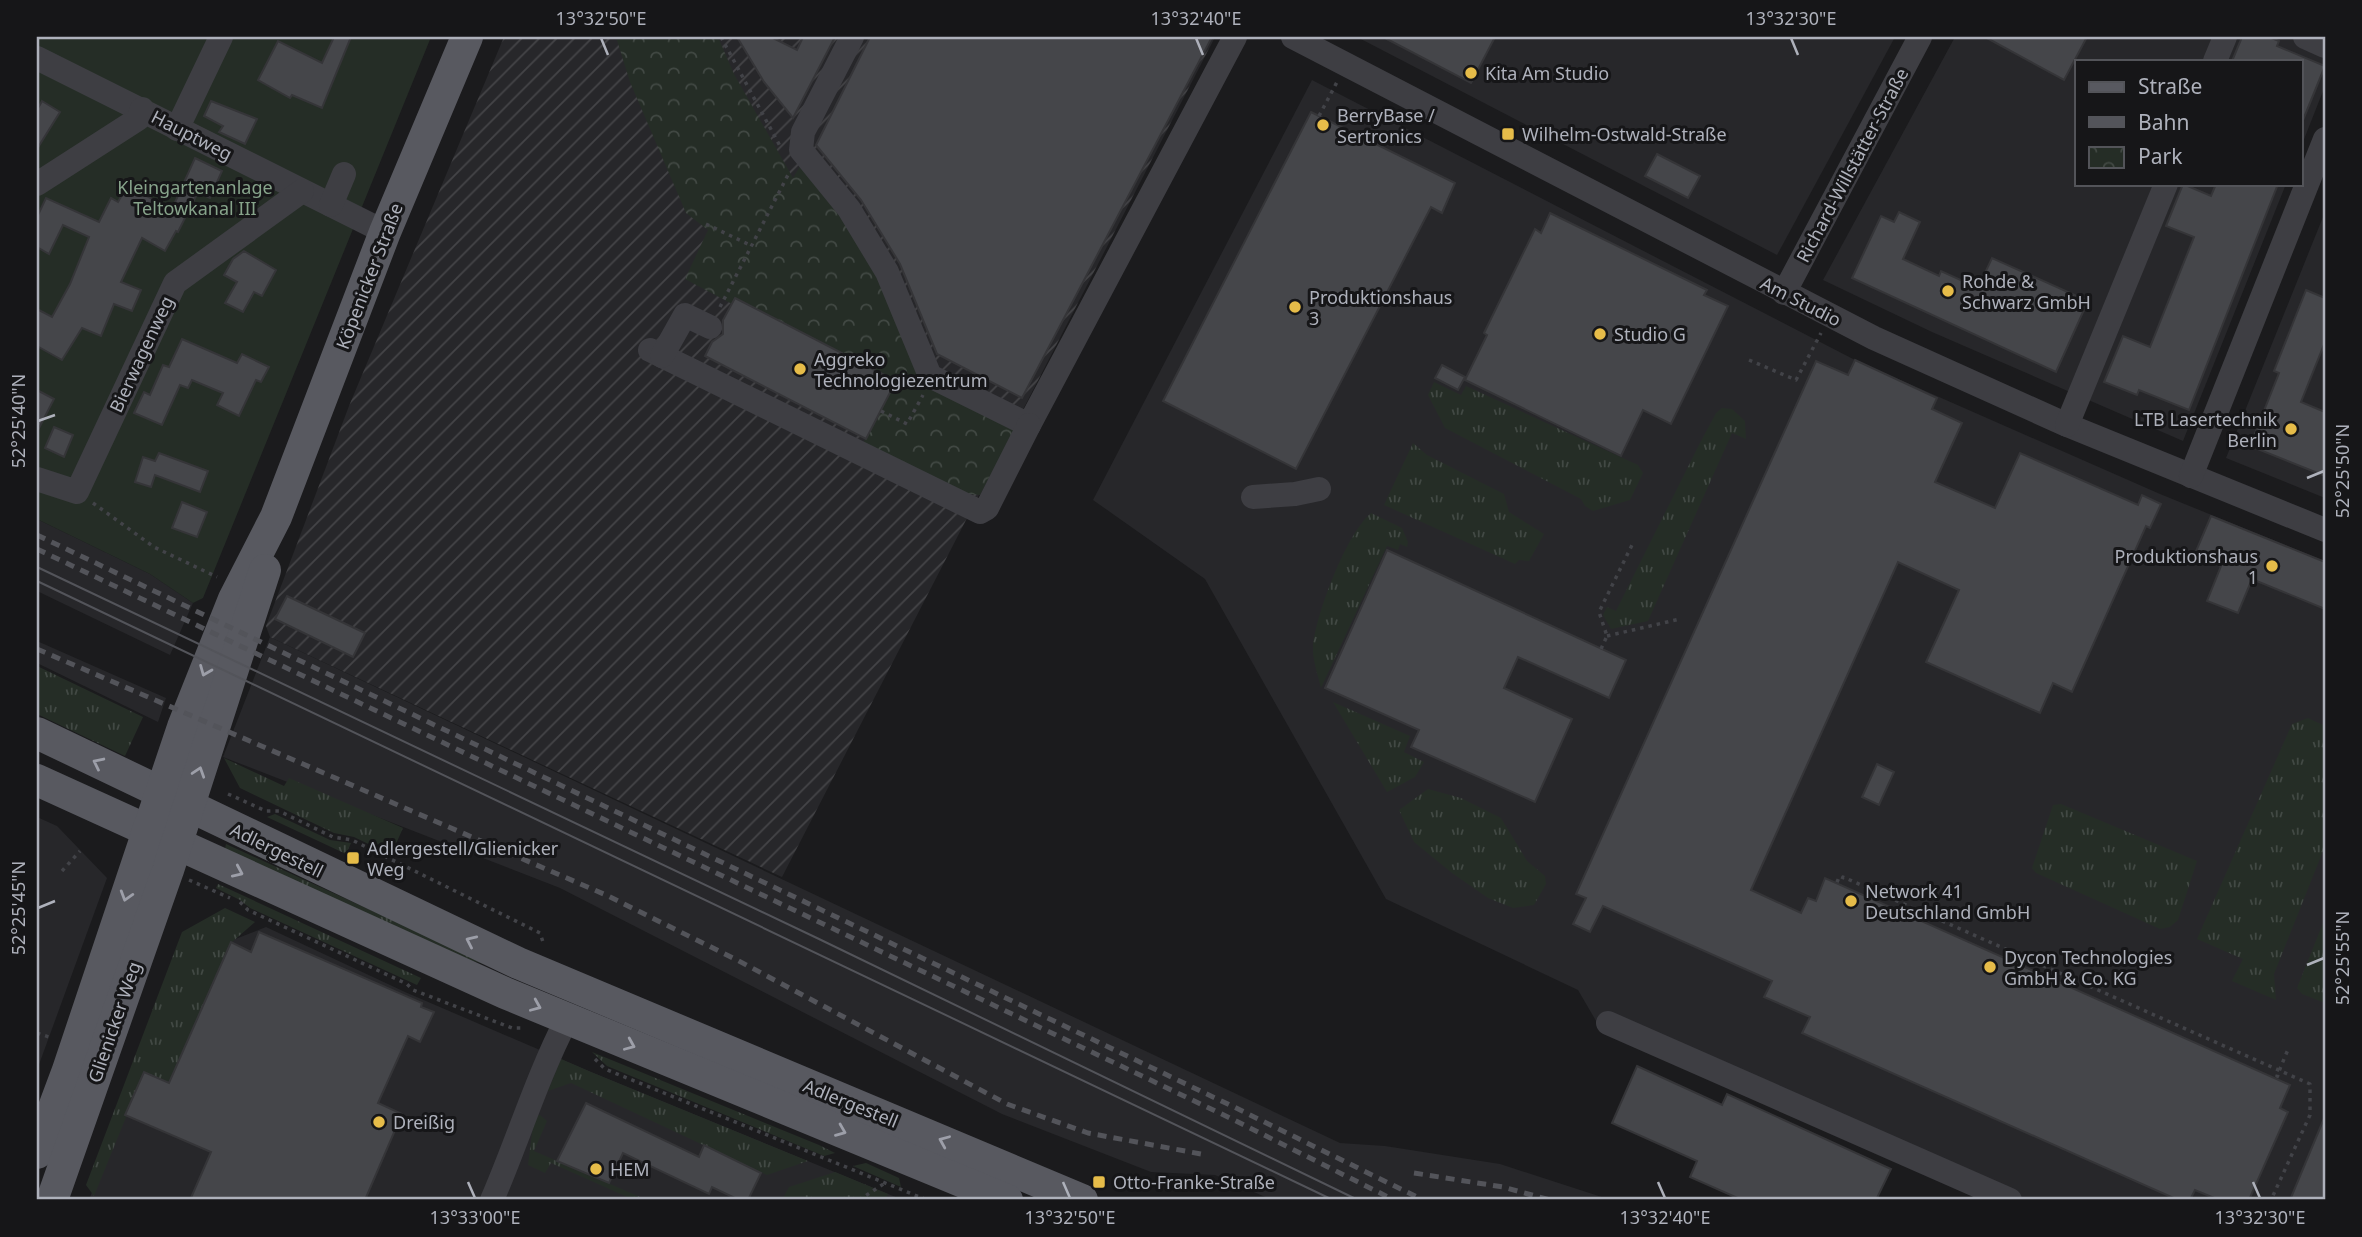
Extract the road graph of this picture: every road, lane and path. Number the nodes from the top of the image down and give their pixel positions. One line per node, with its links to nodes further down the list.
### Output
1 (221, 37): 16 (street)
2 (467, 37): 26 (main road, Köpenicker Straße)
3 (721, 37): 18 (path)
4 (852, 37): 32 (street)
5 (1235, 37): 34 (street)
6 (1293, 37): 13 (street, Am Studio)
7 (1920, 37): 28 (street, Richard-Willstätter-Straße)
8 (2225, 37): 12 (street)
9 (2305, 37): 10 (street)
10 (2325, 46)
11 (37, 58): 14 (street, Hauptweg)
12 (2216, 60)
13 (1347, 65): 15 (path); 28 (street, Am Studio)
14 (142, 110): 16 (street, Hauptweg); 21 (street)
15 (1319, 116)
16 (177, 129): 23 (street, Hauptweg)
17 (2325, 140): 36 (street)
18 (785, 155)
19 (344, 174): 24 (street)
20 (785, 182): 27 (path)
21 (37, 184)
22 (2164, 186): 35 (street)
23 (302, 191): 24 (street, Hauptweg); 39 (street, Bierwagenweg)
24 (331, 205): 26 (street, Hauptweg)
25 (706, 224): 27 (path)
26 (385, 232): 41 (main road, Köpenicker Straße)
27 (752, 246): 30 (path)
28 (1784, 293): 29 (street, Am Studio)
29 (1831, 316): 31 (path); 35 (street, Am Studio)
30 (710, 327): 34 (street)
31 (1749, 360)
32 (933, 378): 33 (path); 34 (street)
33 (881, 411)
34 (1029, 425)
35 (2067, 425): 36 (street, Am Studio)
36 (2191, 476): 42 (street, Am Studio)
37 (37, 479): 39 (street)
38 (1319, 489): 40 (street)
39 (77, 492): 44 (path)
40 (1253, 497)
41 (276, 517): 50 (main road, Köpenicker Straße, one-way to 50); 52 (main road, Köpenicker Straße, one-way to 41)
42 (2325, 530)
43 (1632, 545): 46 (path)
44 (217, 577)
45 (1679, 619): 46 (path)
46 (1607, 636): 47 (path)
47 (1601, 649)
48 (37, 733): 50 (main road, Adlergestell, one-way to 48)
49 (37, 780): 53 (main road, Adlergestell)
50 (160, 792): 52 (main road, Adlergestell); 53 (main road, Glienicker Weg)
51 (233, 796): 62 (path)
52 (188, 807): 54 (main road, Glienicker Weg); 61 (main road, Adlergestell, one-way to 52)
53 (146, 831): 54 (main road, Adlergestell); 77 (main road, Glienicker Weg, one-way to 77)
54 (176, 844): 63 (main road, Adlergestell, one-way to 63); 79 (main road, Glienicker Weg)
55 (80, 850): 56 (path)
56 (62, 871)
57 (1836, 880): 59 (path)
58 (214, 891): 70 (path)
59 (1991, 942): 60 (path); 64 (path)
60 (1991, 948)
61 (518, 963): 62 (main road, Adlergestell); 63 (main road)
62 (555, 979): 67 (main road, Adlergestell)
63 (505, 993): 70 (main road, Adlergestell, one-way to 70)
64 (2110, 996): 65 (path); 66 (path)
65 (2111, 1002)
66 (2126, 1003): 68 (path); 75 (path)
67 (619, 1006): 70 (main road, Adlergestell); 84 (main road, Adlergestell, one-way to 67)
68 (2121, 1006)
69 (1608, 1023): 85 (street)
70 (562, 1029): 80 (street); 83 (main road, Adlergestell, one-way to 83)
71 (37, 1033): 72 (path)
72 (57, 1040)
73 (2289, 1047): 75 (path)
74 (592, 1056): 78 (path)
75 (2278, 1071): 76 (path); 86 (path)
76 (2279, 1077)
77 (37, 1153)
78 (885, 1183): 81 (path); 82 (path)
79 (52, 1200)
80 (492, 1200)
81 (859, 1200)
82 (927, 1200)
83 (1007, 1200)
84 (1082, 1200)
85 (2010, 1200)
86 (2271, 1200)

